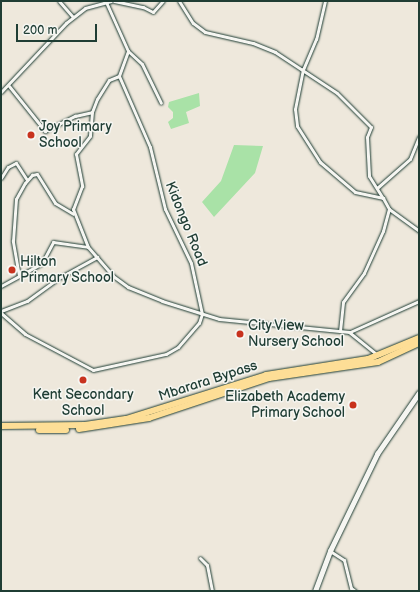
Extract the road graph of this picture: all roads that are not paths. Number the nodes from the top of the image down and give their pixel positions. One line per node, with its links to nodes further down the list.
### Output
1 (59, 1): 7 (street)
2 (113, 1): 3 (street); 6 (street)
3 (163, 1)
4 (179, 1): 9 (street)
5 (325, 1): 9 (street)
6 (106, 2): 7 (street); 8 (street)
7 (73, 17): 11 (street)
8 (128, 51): 10 (street); 13 (street)
9 (303, 69): 20 (street); 21 (street)
10 (119, 76): 14 (street); 31 (street, Kidongo Road)
11 (9, 86): 12 (street); 14 (street)
12 (1, 92)
13 (161, 103)
14 (92, 112): 23 (street)
15 (419, 137): 20 (street)
16 (1, 168): 17 (street)
17 (5, 172): 18 (street); 19 (street)
18 (1, 178)
19 (27, 180): 23 (street); 27 (street)
20 (377, 188): 21 (street)
21 (383, 198): 22 (street)
22 (389, 209): 24 (street); 32 (street)
23 (73, 214): 25 (street)
24 (419, 231)
25 (88, 247): 26 (street); 27 (street)
26 (97, 257): 30 (street); 31 (street)
27 (19, 276): 28 (street)
28 (1, 286)
29 (419, 301): 33 (street)
30 (1, 312): 31 (street)
31 (202, 314): 32 (street)
32 (340, 332): 33 (street)
33 (349, 332): 36 (street)
34 (419, 338): 36 (highway, Mbarara Bypass)
35 (419, 343): 39 (highway, Mbarara Bypass)
36 (378, 356): 38 (highway, Mbarara Bypass)
37 (419, 393): 40 (main road)
38 (1, 426)
39 (1, 429)
40 (330, 551): 43 (main road); 44 (street)
41 (200, 558): 42 (street)
42 (212, 591)
43 (315, 591)
44 (355, 591)

